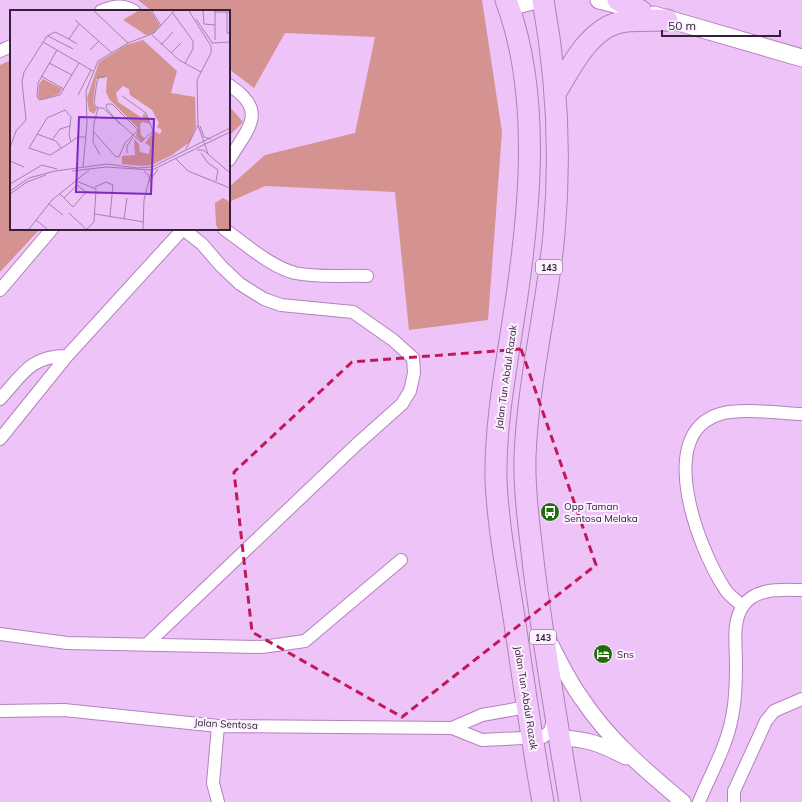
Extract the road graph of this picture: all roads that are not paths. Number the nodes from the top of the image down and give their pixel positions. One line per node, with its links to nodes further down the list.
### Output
1 (536, 0): 5 (main road)
2 (543, 0): 14 (highway, 143)
3 (599, 0): 8 (main road)
4 (618, 0): 8 (highway)
5 (508, 3): 33 (highway, Jalan Tun Abdul Razak / 143)
6 (103, 10): 7 (street)
7 (132, 10)
8 (641, 11): 9 (main road)
9 (667, 20): 12 (main road); 14 (highway)
10 (10, 46): 11 (street)
11 (0, 51)
12 (802, 58)
13 (230, 86): 15 (street)
14 (555, 93): 29 (highway, 143)
15 (230, 158)
16 (51, 230): 21 (street)
17 (182, 230): 22 (street)
18 (184, 230): 31 (street)
19 (225, 230): 20 (street)
20 (367, 276)
21 (0, 290)
22 (67, 356): 23 (street); 25 (street)
23 (0, 399)
24 (802, 414): 28 (street)
25 (0, 439)
26 (401, 560): 31 (street)
27 (802, 590): 28 (street)
28 (742, 606): 45 (street)
29 (541, 626): 34 (highway, 143); 40 (street)
30 (0, 634): 31 (street)
31 (146, 645)
32 (802, 699): 46 (street)
33 (528, 707): 37 (street, Jalan Sentosa); 39 (highway, Jalan Tun Abdul Razak / 143)
34 (555, 709): 38 (highway, 143); 39 (street, Jalan Sentosa)
35 (0, 711): 36 (street, Jalan Sentosa)
36 (218, 726): 37 (street, Jalan Sentosa); 41 (street)
37 (452, 728): 39 (street, Jalan Sentosa)
38 (560, 738): 40 (street); 43 (highway, 143)
39 (532, 739): 42 (highway, Jalan Tun Abdul Razak / 143)
40 (634, 761): 44 (street)
41 (218, 802)
42 (543, 802)
43 (570, 802)
44 (683, 802)
45 (699, 802)
46 (734, 802)

